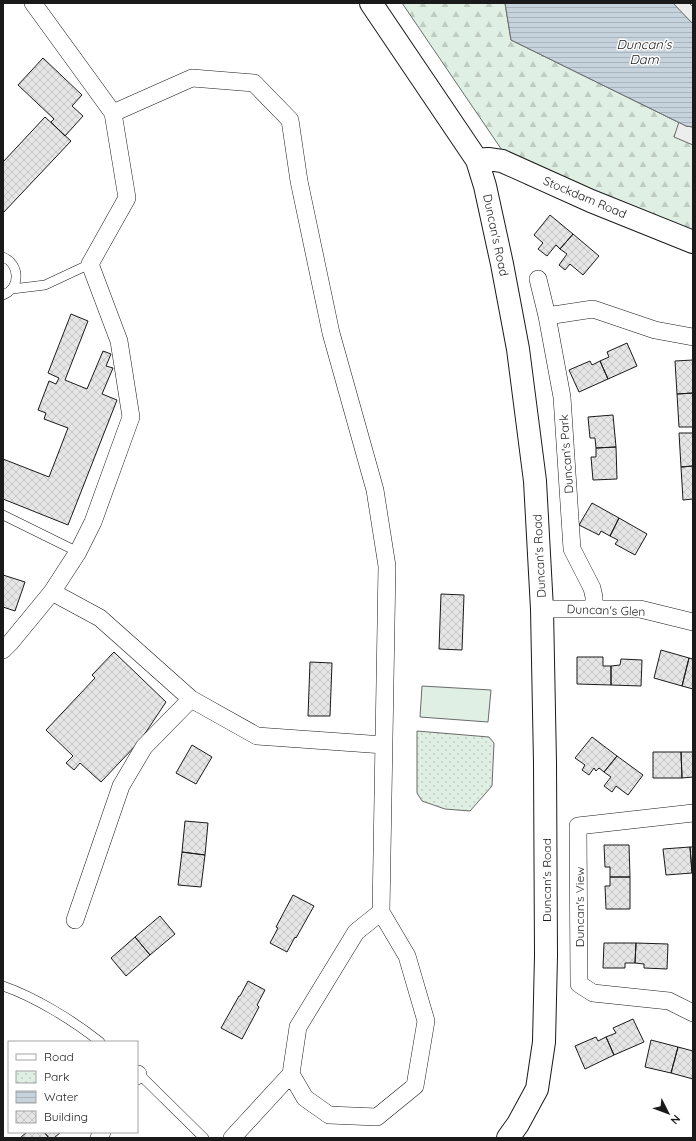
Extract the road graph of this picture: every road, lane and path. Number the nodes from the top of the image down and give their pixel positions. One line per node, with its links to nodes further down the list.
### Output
1 (33, 3): 3 (street)
2 (371, 3): 4 (street, Duncan's Road)
3 (113, 113): 7 (street); 21 (street)
4 (477, 160): 5 (street, Stockdam Road); 16 (street, Duncan's Road)
5 (693, 242)
6 (3, 257): 9 (lane)
7 (90, 264): 9 (lane); 14 (street)
8 (538, 279): 11 (street, Duncan's Park)
9 (12, 289): 10 (lane)
10 (3, 295)
11 (547, 316): 12 (street); 17 (street, Duncan's Park)
12 (693, 337)
13 (3, 515): 14 (lane)
14 (78, 552): 15 (street)
15 (52, 592): 19 (street); 20 (street)
16 (542, 609): 17 (street, Duncan's Glen); 32 (street, Duncan's Road)
17 (594, 609): 18 (street, Duncan's Glen)
18 (693, 622)
19 (3, 650)
20 (191, 699): 21 (street); 24 (street)
21 (384, 745): 23 (street)
22 (693, 813): 26 (street, Duncan's View)
23 (381, 912): 28 (street); 28 (street)
24 (75, 920)
25 (3, 986): 27 (lane)
26 (693, 1013)
27 (99, 1041)
28 (291, 1074): 31 (street)
29 (138, 1075): 30 (lane)
30 (204, 1138)
31 (232, 1138)
32 (508, 1138)

